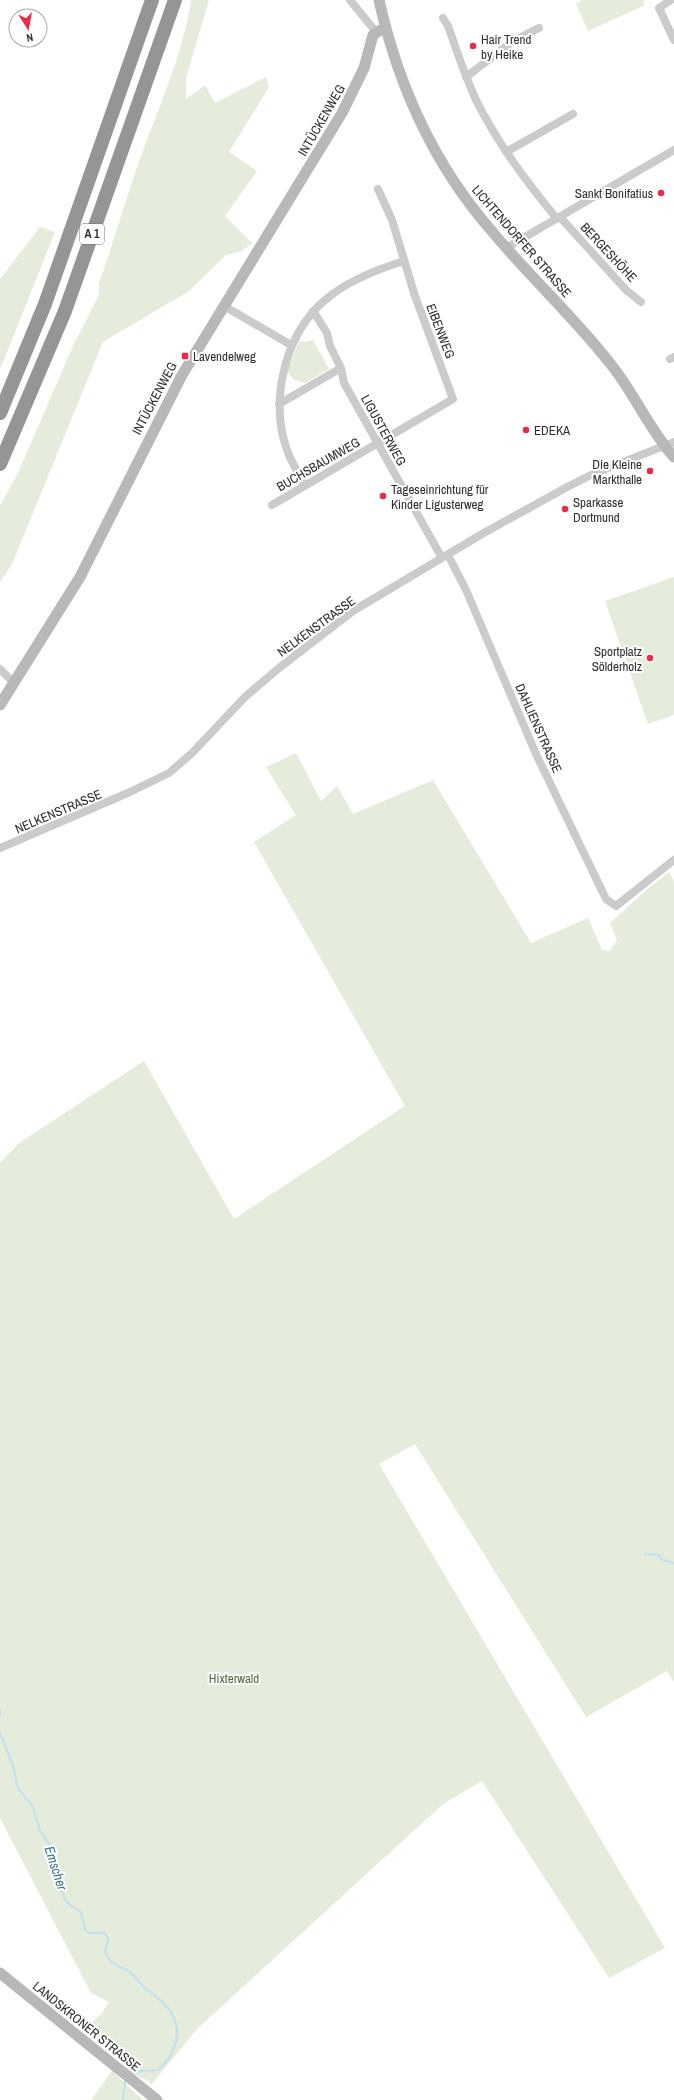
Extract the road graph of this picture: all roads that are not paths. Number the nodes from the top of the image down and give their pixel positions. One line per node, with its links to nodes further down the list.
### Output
1 (152, 0): 24 (highway, A 1)
2 (175, 0): 28 (highway, A 1)
3 (350, 0): 8 (street)
4 (379, 0): 8 (street, LICHTENDORFER STRASSE)
5 (671, 0): 9 (street)
6 (443, 18): 10 (street, BERGESHÖHE)
7 (539, 28): 10 (street)
8 (381, 30): 16 (street, LICHTENDORFER STRASSE); 19 (street, INTÜCKENWEG)
9 (674, 40)
10 (466, 77): 13 (street, BERGESHÖHE)
11 (573, 114): 13 (street)
12 (674, 150): 15 (street)
13 (506, 152): 15 (street, BERGESHÖHE)
14 (378, 189): 17 (street, EIBENWEG)
15 (559, 218): 16 (street); 18 (street, BERGESHÖHE)
16 (506, 248): 26 (street, LICHTENDORFER STRASSE)
17 (404, 261): 20 (street); 25 (street, EIBENWEG)
18 (641, 302)
19 (224, 306): 21 (street); 33 (street, INTÜCKENWEG)
20 (313, 311): 21 (street); 22 (street, LIGUSTERWEG)
21 (291, 345): 23 (street)
22 (341, 368): 23 (street); 25 (street, LIGUSTERWEG)
23 (279, 404): 29 (street)
24 (0, 413)
25 (377, 444): 29 (street, BUCHSBAUMWEG); 31 (street, LIGUSTERWEG)
26 (669, 444): 27 (street, LICHTENDORFER STRASSE); 31 (street, NELKENSTRASSE)
27 (674, 457)
28 (0, 464)
29 (305, 485): 30 (street, BUCHSBAUMWEG)
30 (272, 505)
31 (445, 557): 35 (street, NELKENSTRASSE); 36 (street, DAHLIENSTRASSE)
32 (0, 669): 33 (street)
33 (14, 683): 34 (street, INTÜCKENWEG)
34 (0, 705)
35 (0, 848)
36 (674, 860)
37 (0, 1973): 38 (street, LANDSKRONER STRASSE)
38 (157, 2100)

